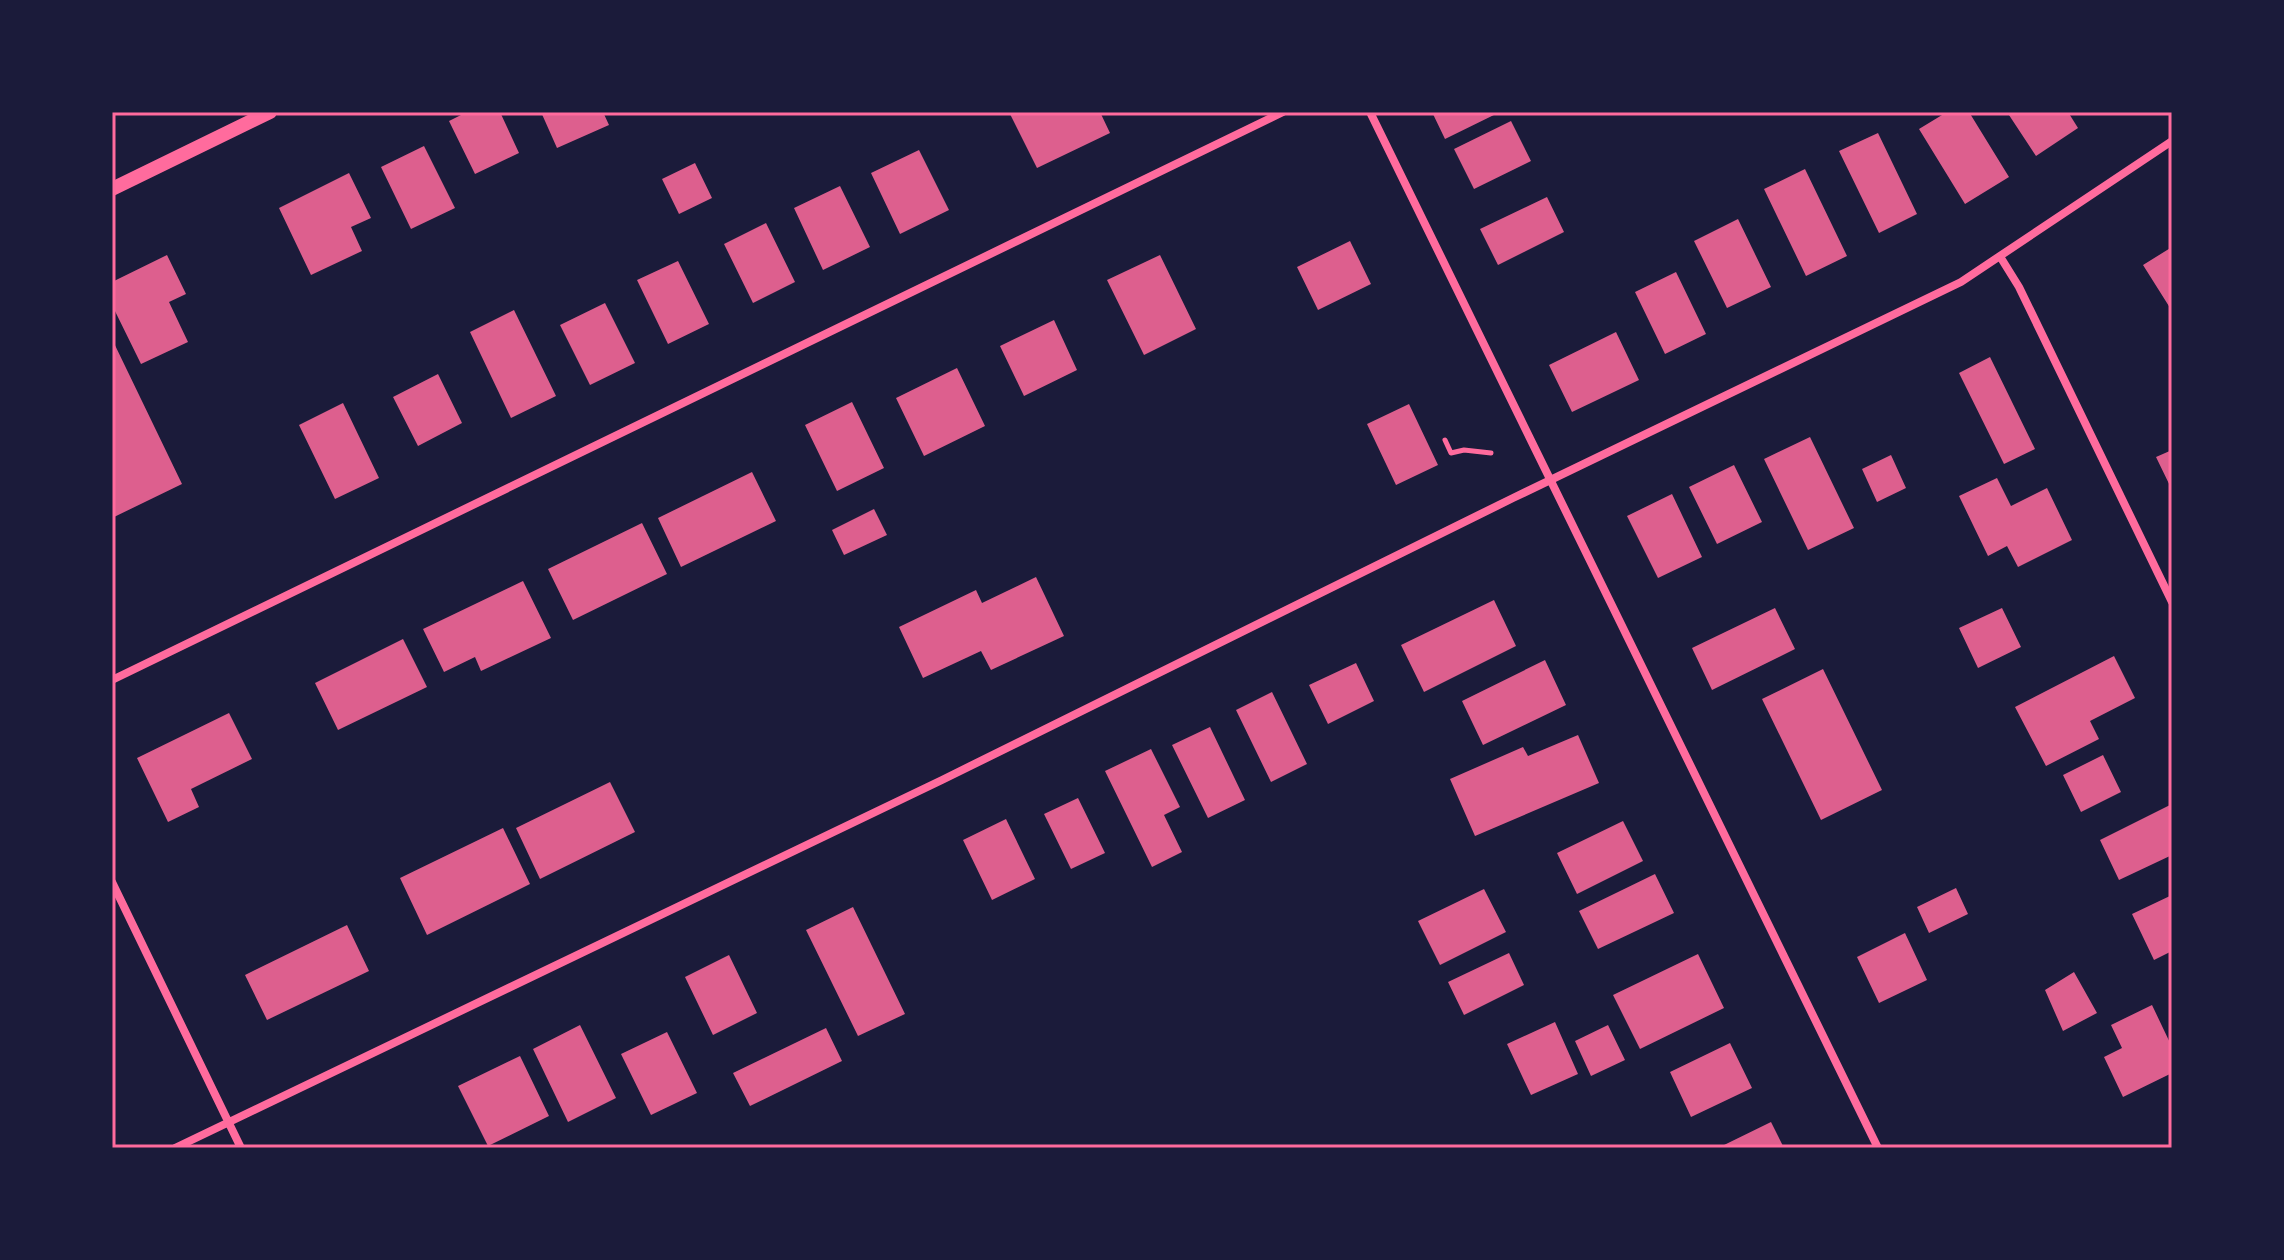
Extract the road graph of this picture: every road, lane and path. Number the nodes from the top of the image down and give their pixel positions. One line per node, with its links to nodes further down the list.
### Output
1 (270, 112): 4 (street)
2 (1283, 112): 12 (street)
3 (1370, 112): 10 (street)
4 (252, 116): 6 (street)
5 (2172, 141): 7 (street)
6 (112, 189)
7 (2001, 258): 10 (street); 11 (street)
8 (1445, 440): 9 (path)
9 (1491, 453)
10 (1549, 480): 14 (street); 17 (street)
11 (2172, 602)
12 (112, 680)
13 (112, 882): 14 (street)
14 (229, 1122): 15 (street); 16 (street)
15 (175, 1148)
16 (241, 1148)
17 (1878, 1148)

